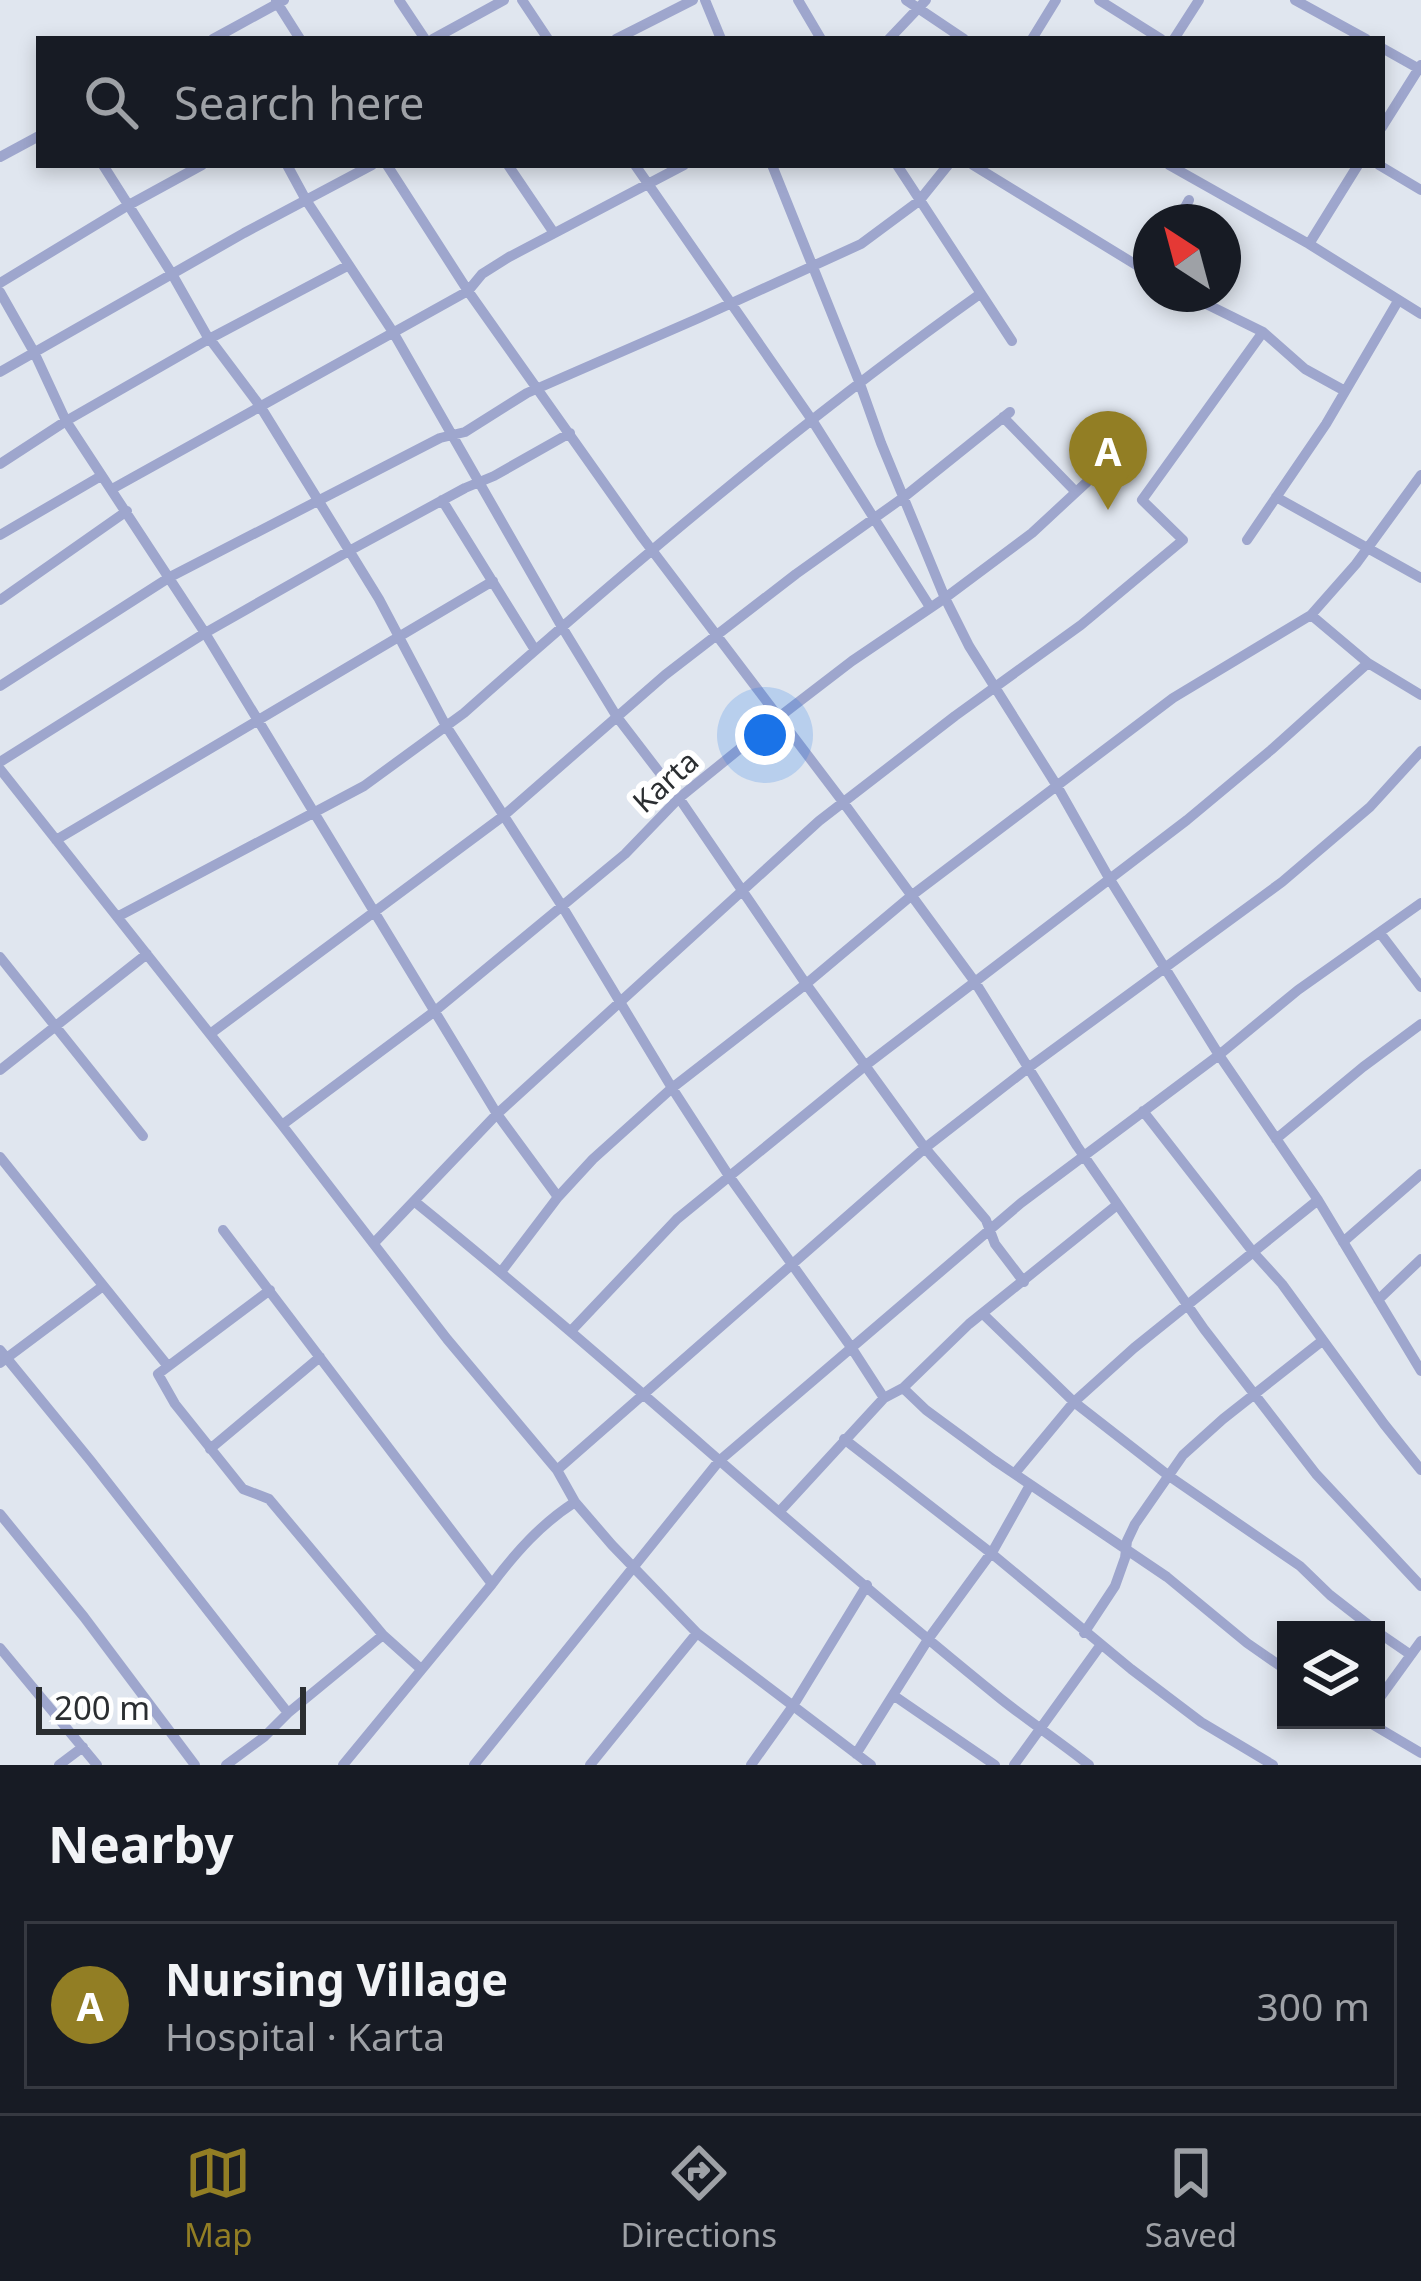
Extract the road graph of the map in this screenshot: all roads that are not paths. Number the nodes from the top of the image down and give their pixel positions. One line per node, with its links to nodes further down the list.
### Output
1 (399, 0): 16 (street)
2 (504, 0): 17 (street)
3 (522, 0): 18 (street)
4 (693, 0): 19 (street)
5 (705, 0): 20 (street)
6 (798, 0): 21 (street)
7 (906, 0): 13 (street)
8 (1056, 0): 24 (street)
9 (1099, 0): 25 (street)
10 (1198, 0): 26 (street)
11 (1295, 0): 27 (street)
12 (279, 1): 14 (street); 15 (street)
13 (924, 4): 22 (street); 23 (street)
14 (218, 36)
15 (299, 36)
16 (427, 36)
17 (435, 36)
18 (546, 36)
19 (622, 36)
20 (721, 36)
21 (819, 36)
22 (893, 36)
23 (961, 36)
24 (1034, 36)
25 (1157, 36)
26 (1176, 36)
27 (1361, 36)
28 (1385, 50): 29 (street)
29 (1420, 68): 30 (street)
30 (1385, 122)
31 (36, 138): 32 (street)
32 (0, 157)
33 (105, 168): 54 (street)
34 (197, 168): 54 (street)
35 (288, 168): 50 (street)
36 (366, 168): 50 (street)
37 (389, 168): 62 (street)
38 (510, 168): 55 (street)
39 (637, 168): 48 (street)
40 (678, 168): 48 (street)
41 (773, 168): 58 (street)
42 (898, 168): 52 (street)
43 (946, 168): 52 (street)
44 (978, 168): 57 (street)
45 (1174, 168): 56 (street)
46 (1356, 168): 56 (street)
47 (1384, 168): 49 (street)
48 (648, 184): 55 (street); 66 (street)
49 (1421, 190)
50 (306, 200): 59 (street); 60 (street)
51 (1190, 200): 53 (street)
52 (919, 201): 58 (street); 64 (street)
53 (1188, 204)
54 (127, 206): 60 (street); 61 (street)
55 (554, 233): 62 (street)
56 (1309, 244): 65 (street)
57 (1133, 262)
58 (813, 265): 66 (street); 75 (street)
59 (349, 266): 69 (street); 71 (street)
60 (172, 274): 71 (street); 73 (street)
61 (0, 283)
62 (468, 291): 69 (street); 76 (street)
63 (0, 292): 73 (street)
64 (980, 294): 72 (street); 75 (street)
65 (1398, 301): 68 (street); 77 (street)
66 (732, 302): 76 (street); 79 (street)
67 (1222, 312): 70 (street)
68 (1421, 314)
69 (393, 332): 78 (street); 82 (street)
70 (1263, 332): 77 (street); 115 (street)
71 (209, 339): 78 (street); 80 (street)
72 (1012, 341)
73 (34, 352): 74 (street); 80 (street)
74 (0, 372)
75 (860, 384): 79 (street); 91 (street)
76 (539, 388): 81 (street); 82 (street)
77 (1346, 391): 90 (street)
78 (260, 406): 88 (street); 92 (street)
79 (812, 420): 95 (street); 100 (street)
80 (66, 422): 83 (street); 85 (street)
81 (570, 433): 87 (street); 100 (street)
82 (451, 435): 87 (street); 92 (street)
83 (0, 464)
84 (1421, 475): 98 (street)
85 (101, 476): 88 (street); 96 (street)
86 (1087, 482): 89 (street, Karta)
87 (480, 483): 93 (street); 108 (street)
88 (112, 489): 94 (street)
89 (1075, 491): 91 (street); 104 (street, Karta)
90 (1276, 496): 97 (street); 98 (street)
91 (904, 497): 95 (street); 104 (street)
92 (319, 500): 99 (street); 101 (street)
93 (442, 500): 99 (street); 103 (street)
94 (127, 511): 101 (street); 105 (street)
95 (873, 516): 106 (street); 110 (street)
96 (0, 535)
97 (1247, 540)
98 (1368, 547): 102 (street); 107 (street)
99 (349, 551): 109 (street); 111 (street)
100 (653, 551): 108 (street); 110 (street)
101 (170, 577): 109 (street); 114 (street)
102 (1421, 578)
103 (493, 581): 111 (street); 112 (street)
104 (945, 598): 106 (street, Karta); 115 (street)
105 (0, 600)
106 (930, 607): 118 (street, Karta)
107 (1312, 615): 113 (street); 123 (street)
108 (562, 627): 112 (street); 117 (street)
109 (205, 633): 119 (street); 122 (street)
110 (717, 635): 117 (street); 118 (street)
111 (400, 637): 119 (street); 120 (street)
112 (535, 650): 120 (street)
113 (1368, 663): 116 (street); 129 (street)
114 (0, 686)
115 (995, 688): 123 (street); 125 (street)
116 (1421, 694)
117 (617, 717): 124 (street); 127 (street)
118 (779, 717): 124 (street, Karta); 125 (street)
119 (257, 721): 126 (street); 128 (street)
120 (446, 726): 126 (street); 127 (street)
121 (1421, 751): 139 (street)
122 (1, 770): 128 (street)
123 (1058, 786): 129 (street); 131 (street)
124 (680, 798): 130 (street); 133 (street, Karta)
125 (843, 802): 130 (street); 131 (street)
126 (314, 812): 134 (street); 135 (street)
127 (502, 817): 133 (street); 134 (street)
128 (56, 840): 135 (street)
129 (1109, 878): 139 (street); 140 (street)
130 (742, 890): 141 (street); 143 (street)
131 (911, 896): 140 (street); 141 (street)
132 (1421, 903): 136 (street)
133 (562, 906): 143 (street); 144 (street, Karta)
134 (375, 912): 144 (street); 147 (street)
135 (117, 917): 137 (street)
136 (1380, 933): 142 (street); 148 (street)
137 (147, 954): 146 (street); 147 (street)
138 (0, 957): 146 (street)
139 (1164, 966): 148 (street); 150 (street)
140 (976, 982): 149 (street); 150 (street)
141 (806, 984): 149 (street); 152 (street)
142 (1421, 987)
143 (618, 1002): 152 (street); 154 (street)
144 (435, 1011): 154 (street); 155 (street, Karta)
145 (1421, 1024): 157 (street)
146 (55, 1027): 151 (street); 156 (street)
147 (210, 1034): 155 (street)
148 (1219, 1054): 153 (street); 157 (street)
149 (866, 1065): 158 (street); 162 (street)
150 (1028, 1068): 158 (street); 159 (street)
151 (0, 1070)
152 (672, 1088): 162 (street); 163 (street)
153 (1143, 1111): 159 (street); 171 (street)
154 (497, 1114): 163 (street); 165 (street)
155 (282, 1125): 170 (street)
156 (143, 1136)
157 (1276, 1139): 164 (street)
158 (925, 1148): 168 (street); 173 (street)
159 (1084, 1156): 166 (street); 168 (street)
160 (0, 1157): 176 (street)
161 (1421, 1174): 169 (street)
162 (729, 1176): 173 (street); 181 (street)
163 (558, 1198): 174 (street)
164 (1318, 1201): 169 (street); 171 (street)
165 (414, 1202): 170 (street); 174 (street)
166 (1117, 1205): 175 (street); 179 (street)
167 (223, 1230): 177 (street)
168 (989, 1232): 175 (street); 183 (street)
169 (1343, 1242): 178 (street)
170 (374, 1243): 196 (street)
171 (1253, 1252): 179 (street); 182 (street)
172 (1421, 1259): 178 (street)
173 (791, 1265): 183 (street); 190 (street)
174 (501, 1272): 181 (street)
175 (1024, 1282): 180 (street)
176 (103, 1286): 184 (street); 186 (street)
177 (270, 1290): 185 (street); 186 (street)
178 (1378, 1300): 187 (street)
179 (1187, 1305): 189 (street); 192 (street)
180 (983, 1314): 188 (street); 192 (street)
181 (571, 1331): 190 (street)
182 (1322, 1340): 189 (street); 197 (street)
183 (851, 1347): 191 (street); 195 (street)
184 (2, 1357): 225 (street)
185 (320, 1357): 194 (street); 207 (street)
186 (166, 1365): 194 (street)
187 (1421, 1371)
188 (903, 1388): 191 (street); 198 (street)
189 (1255, 1394): 199 (street); 209 (street)
190 (644, 1395): 195 (street); 196 (street)
191 (884, 1398): 193 (street)
192 (1074, 1402): 198 (street); 199 (street)
193 (844, 1439): 202 (street); 205 (street)
194 (210, 1449): 213 (street)
195 (719, 1461): 202 (street); 206 (street)
196 (557, 1470): 201 (street)
197 (1421, 1470)
198 (1015, 1474): 200 (street)
199 (1168, 1477): 204 (street); 210 (street)
200 (1030, 1484): 204 (street); 205 (street)
201 (575, 1502): 206 (street); 207 (street)
202 (780, 1510): 208 (street)
203 (0, 1514): 235 (street)
204 (1126, 1548): 212 (street); 220 (street)
205 (991, 1552): 212 (street); 215 (street)
206 (632, 1568): 211 (street); 238 (street)
207 (491, 1583): 221 (street)
208 (867, 1585): 215 (street); 224 (street)
209 (1421, 1586)
210 (1365, 1621)
211 (698, 1633): 224 (street); 232 (street)
212 (1084, 1633): 217 (street)
213 (383, 1635): 221 (street); 225 (street)
214 (1385, 1636): 219 (street)
215 (929, 1638): 223 (street); 226 (street)
216 (1421, 1641): 219 (street)
217 (1100, 1646): 226 (street); 243 (street)
218 (0, 1648): 228 (street)
219 (1412, 1655): 222 (street)
220 (1277, 1664)
221 (421, 1669): 237 (street)
222 (1385, 1691)
223 (893, 1695): 230 (street); 241 (street)
224 (793, 1706): 230 (street); 239 (street)
225 (288, 1713): 236 (street)
226 (1040, 1729): 231 (street); 242 (street)
227 (1380, 1729): 229 (street)
228 (83, 1747): 233 (street); 234 (street)
229 (1421, 1753)
230 (856, 1754): 240 (street)
231 (1081, 1762)
232 (595, 1763)
233 (59, 1765)
234 (97, 1765)
235 (195, 1765)
236 (226, 1765)
237 (343, 1765)
238 (474, 1765)
239 (752, 1765)
240 (871, 1765)
241 (995, 1765)
242 (1014, 1765)
243 (1273, 1765)

